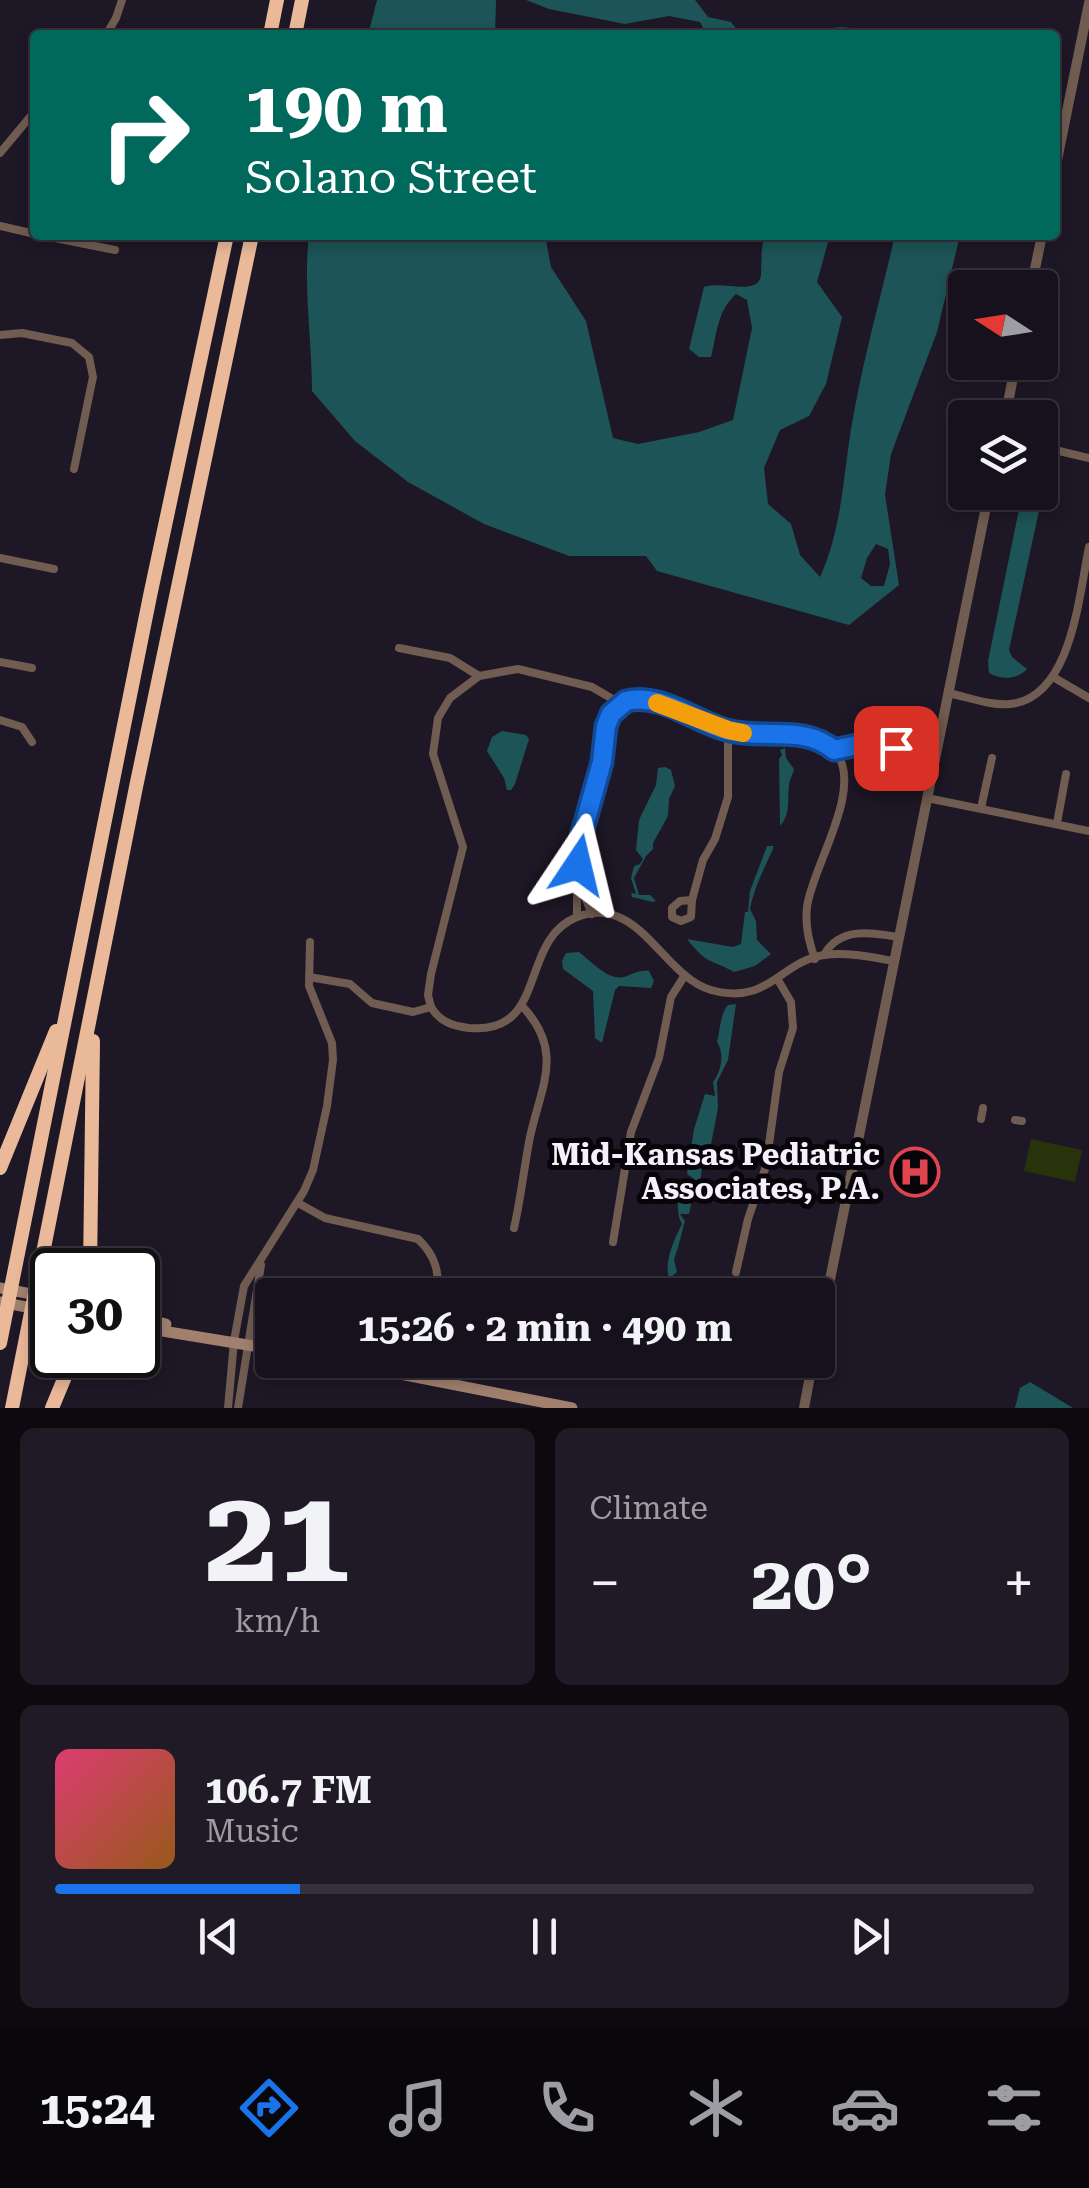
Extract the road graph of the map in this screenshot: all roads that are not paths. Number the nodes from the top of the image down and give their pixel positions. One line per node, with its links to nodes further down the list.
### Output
1 (122, 0): 5 (street)
2 (277, 0): 6 (highway)
3 (302, 0): 7 (highway)
4 (1089, 3): 11 (street)
5 (108, 30)
6 (271, 30)
7 (296, 30)
8 (30, 117): 9 (street)
9 (26, 121): 10 (street); 12 (street)
10 (30, 124)
11 (1060, 145)
12 (0, 153)
13 (0, 226): 14 (street)
14 (30, 232)
15 (67, 240): 19 (street)
16 (226, 240): 51 (highway)
17 (251, 240): 57 (highway)
18 (1041, 240): 20 (street)
19 (116, 250)
20 (1035, 270)
21 (0, 335): 24 (street)
22 (1058, 451): 23 (street)
23 (1089, 458)
24 (74, 470)
25 (985, 510): 35 (street)
26 (1089, 546): 29 (street)
27 (0, 558): 28 (street)
28 (54, 569)
29 (1086, 578): 34 (street)
30 (399, 648): 33 (street)
31 (0, 662): 32 (street)
32 (32, 668)
33 (478, 676): 37 (street); 64 (street)
34 (1053, 677): 35 (street); 36 (street)
35 (948, 692): 45 (street)
36 (1089, 698)
37 (621, 704): 39 (street); 49 (street)
38 (0, 720): 40 (street)
39 (728, 730): 42 (street); 50 (street)
40 (32, 742)
41 (896, 748): 42 (street)
42 (834, 750): 54 (street)
43 (992, 758): 46 (street)
44 (1066, 774): 47 (street)
45 (926, 798): 46 (street); 55 (street)
46 (981, 808): 47 (street)
47 (1057, 824): 48 (street)
48 (1089, 831)
49 (581, 888): 52 (street); 53 (street)
50 (692, 900)
51 (86, 914): 67 (highway); 81 (highway)
52 (592, 914): 53 (street); 60 (street)
53 (577, 917): 63 (street)
54 (810, 932): 58 (street); 58 (street)
55 (898, 937): 58 (street); 59 (street)
56 (310, 942): 61 (street)
57 (104, 946): 71 (highway); 88 (highway)
58 (822, 954): 59 (street); 62 (street)
59 (893, 961): 74 (street)
60 (685, 975): 62 (street); 70 (street)
61 (309, 976): 64 (street); 68 (street)
62 (778, 980): 72 (street)
63 (522, 1006): 64 (street); 69 (street)
64 (431, 1007)
65 (983, 1108): 66 (street)
66 (981, 1119)
67 (0, 1168)
68 (298, 1203): 73 (street); 82 (street)
69 (514, 1228)
70 (614, 1242)
71 (90, 1248)
72 (736, 1272)
73 (439, 1278)
74 (831, 1278)
75 (0, 1288): 76 (main road)
76 (30, 1294)
77 (0, 1302): 78 (main road)
78 (30, 1308)
79 (160, 1322): 82 (main road)
80 (160, 1330): 82 (main road)
81 (2, 1336)
82 (240, 1342): 83 (main road); 90 (street); 91 (street)
83 (255, 1345)
84 (64, 1378): 89 (highway)
85 (418, 1378): 87 (main road)
86 (810, 1378): 93 (street)
87 (423, 1379): 92 (main road)
88 (12, 1408)
89 (52, 1408)
90 (228, 1408)
91 (238, 1408)
92 (572, 1408)
93 (804, 1408)

